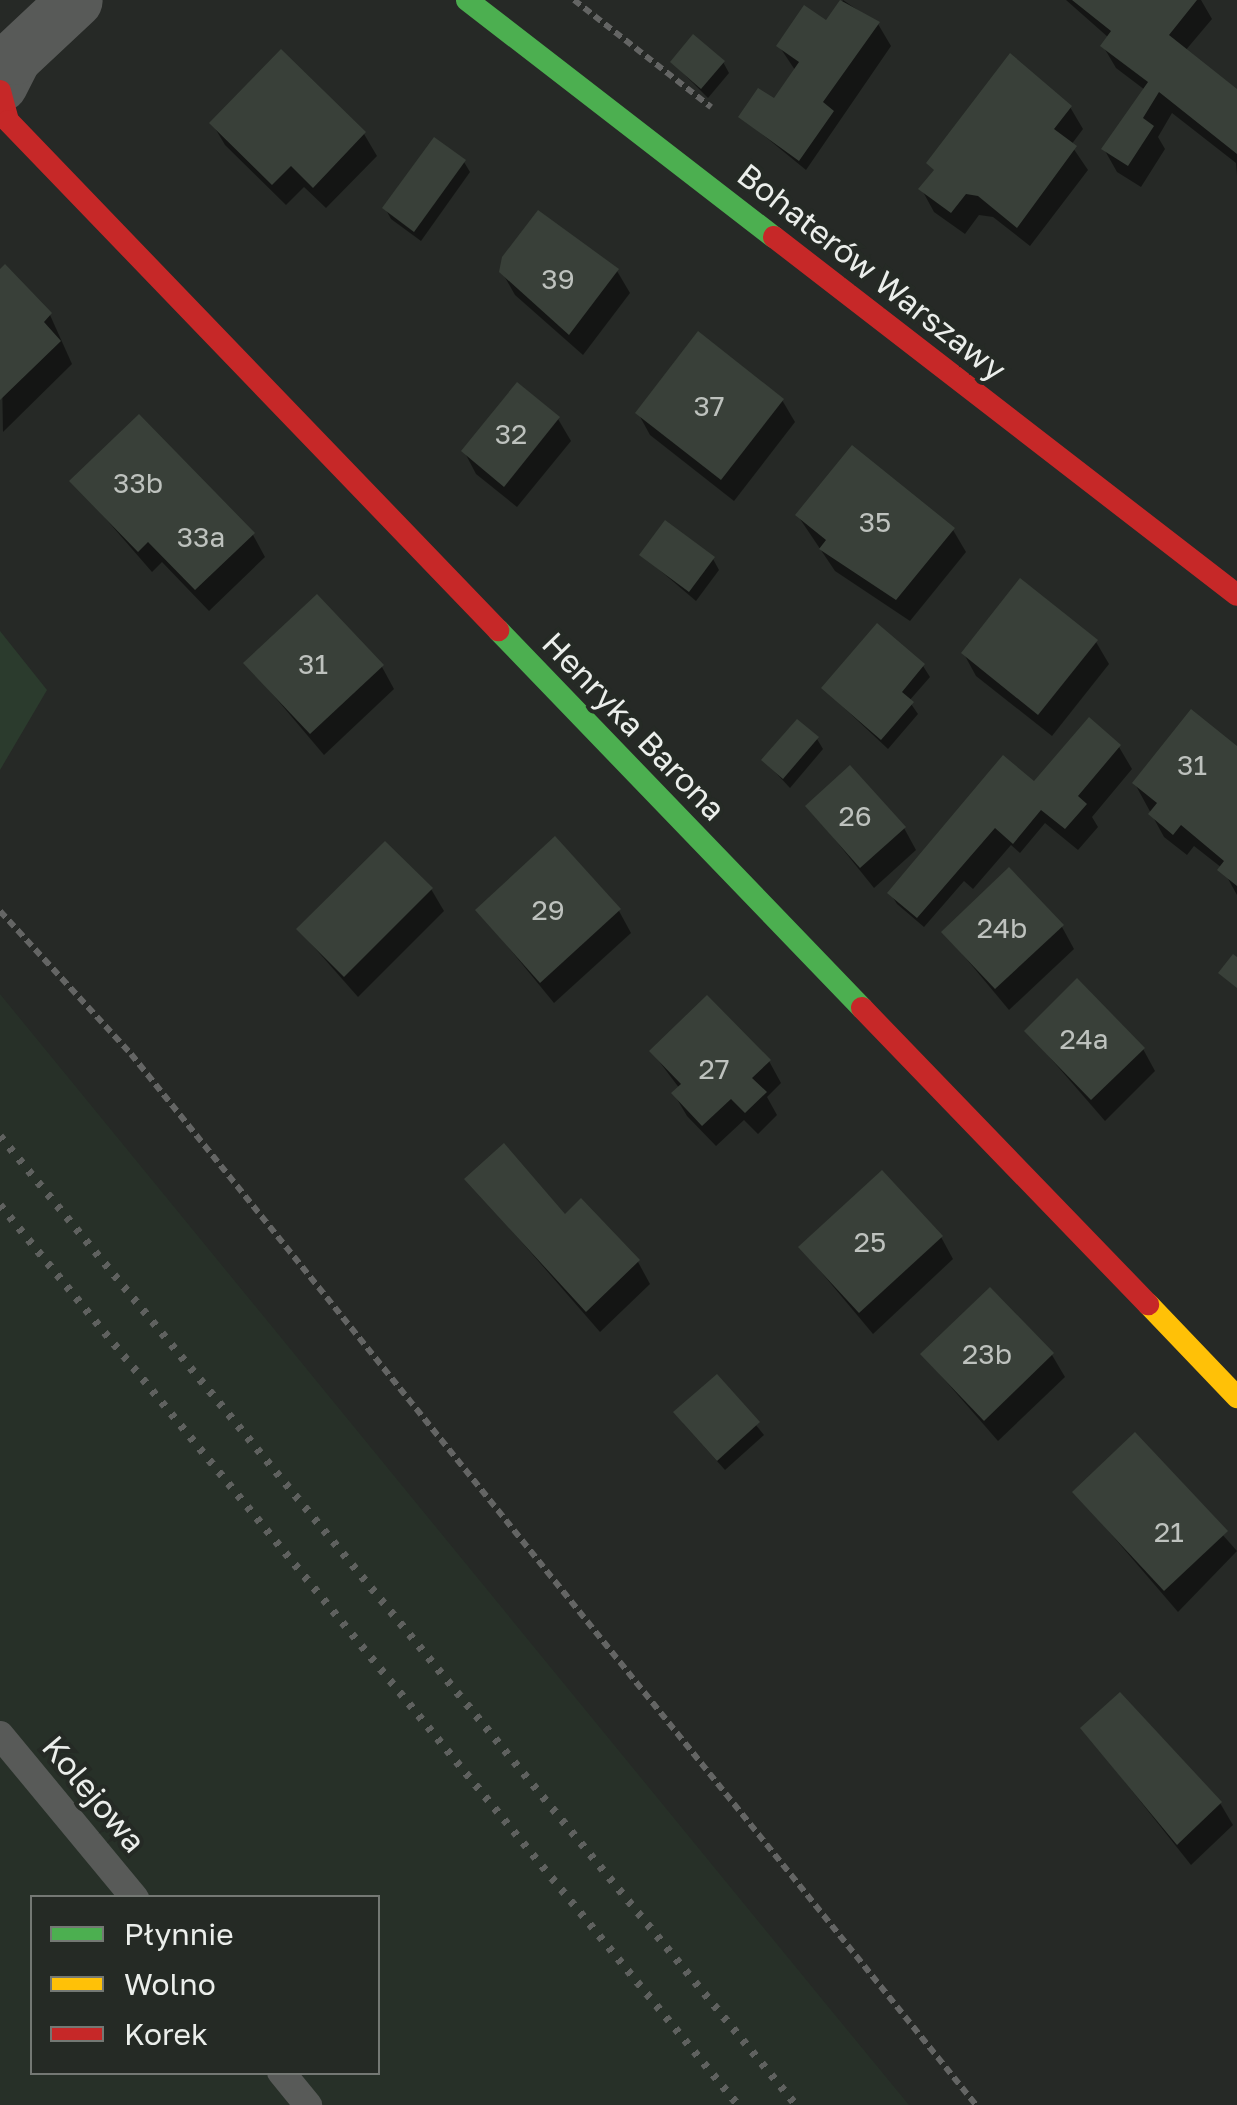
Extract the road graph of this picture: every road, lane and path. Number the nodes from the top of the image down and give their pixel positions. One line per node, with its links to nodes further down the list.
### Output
1 (75, 0): 3 (street)
2 (467, 0): 4 (street, Bohaterów Warszawy)
3 (0, 87): 6 (street, Henryka Barona)
4 (1237, 595)
5 (0, 911): 11 (path)
6 (1237, 1398)
7 (0, 1735): 8 (lane, Kolejowa)
8 (133, 1895)
9 (283, 2075): 10 (lane)
10 (308, 2105)
11 (976, 2105)

